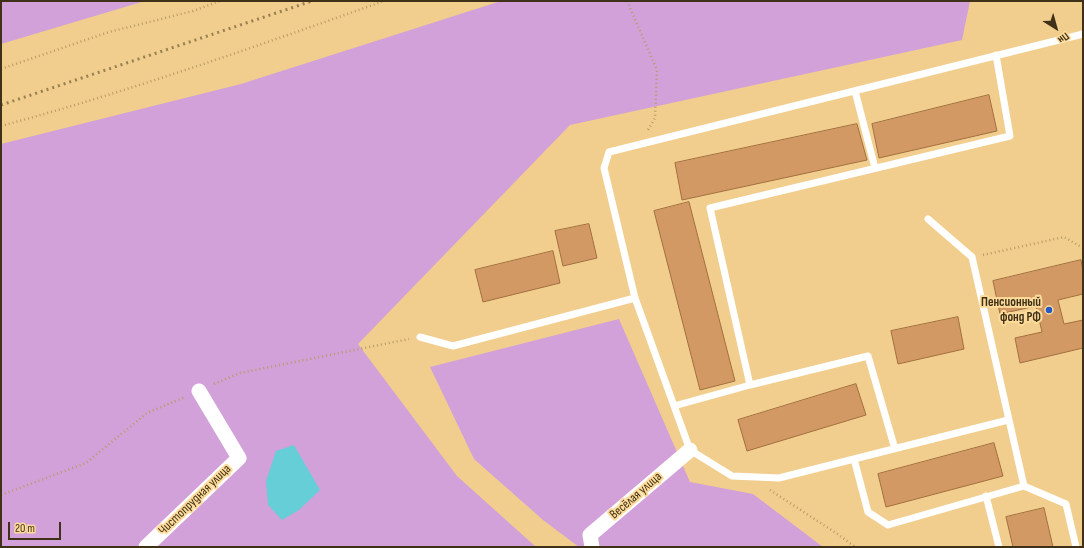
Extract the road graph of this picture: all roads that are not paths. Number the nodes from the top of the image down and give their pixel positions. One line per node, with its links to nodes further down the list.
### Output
1 (1083, 34): 2 (lane)
2 (996, 56): 3 (lane); 4 (lane)
3 (855, 91): 4 (lane); 6 (lane)
4 (875, 168): 8 (lane)
5 (928, 219): 11 (lane)
6 (635, 298): 7 (lane); 10 (lane)
7 (420, 337)
8 (750, 385): 10 (lane); 12 (lane)
9 (199, 391): 17 (street, Чистопрудная улица)
10 (674, 406): 13 (lane)
11 (1008, 420): 12 (lane); 15 (lane)
12 (895, 448): 14 (lane)
13 (690, 450): 14 (lane); 18 (street, Весёлая улица)
14 (854, 459): 16 (lane)
15 (1024, 486): 16 (lane); 20 (lane)
16 (986, 496): 19 (lane)
17 (146, 547)
18 (592, 547)
19 (999, 547)
20 (1076, 547)

